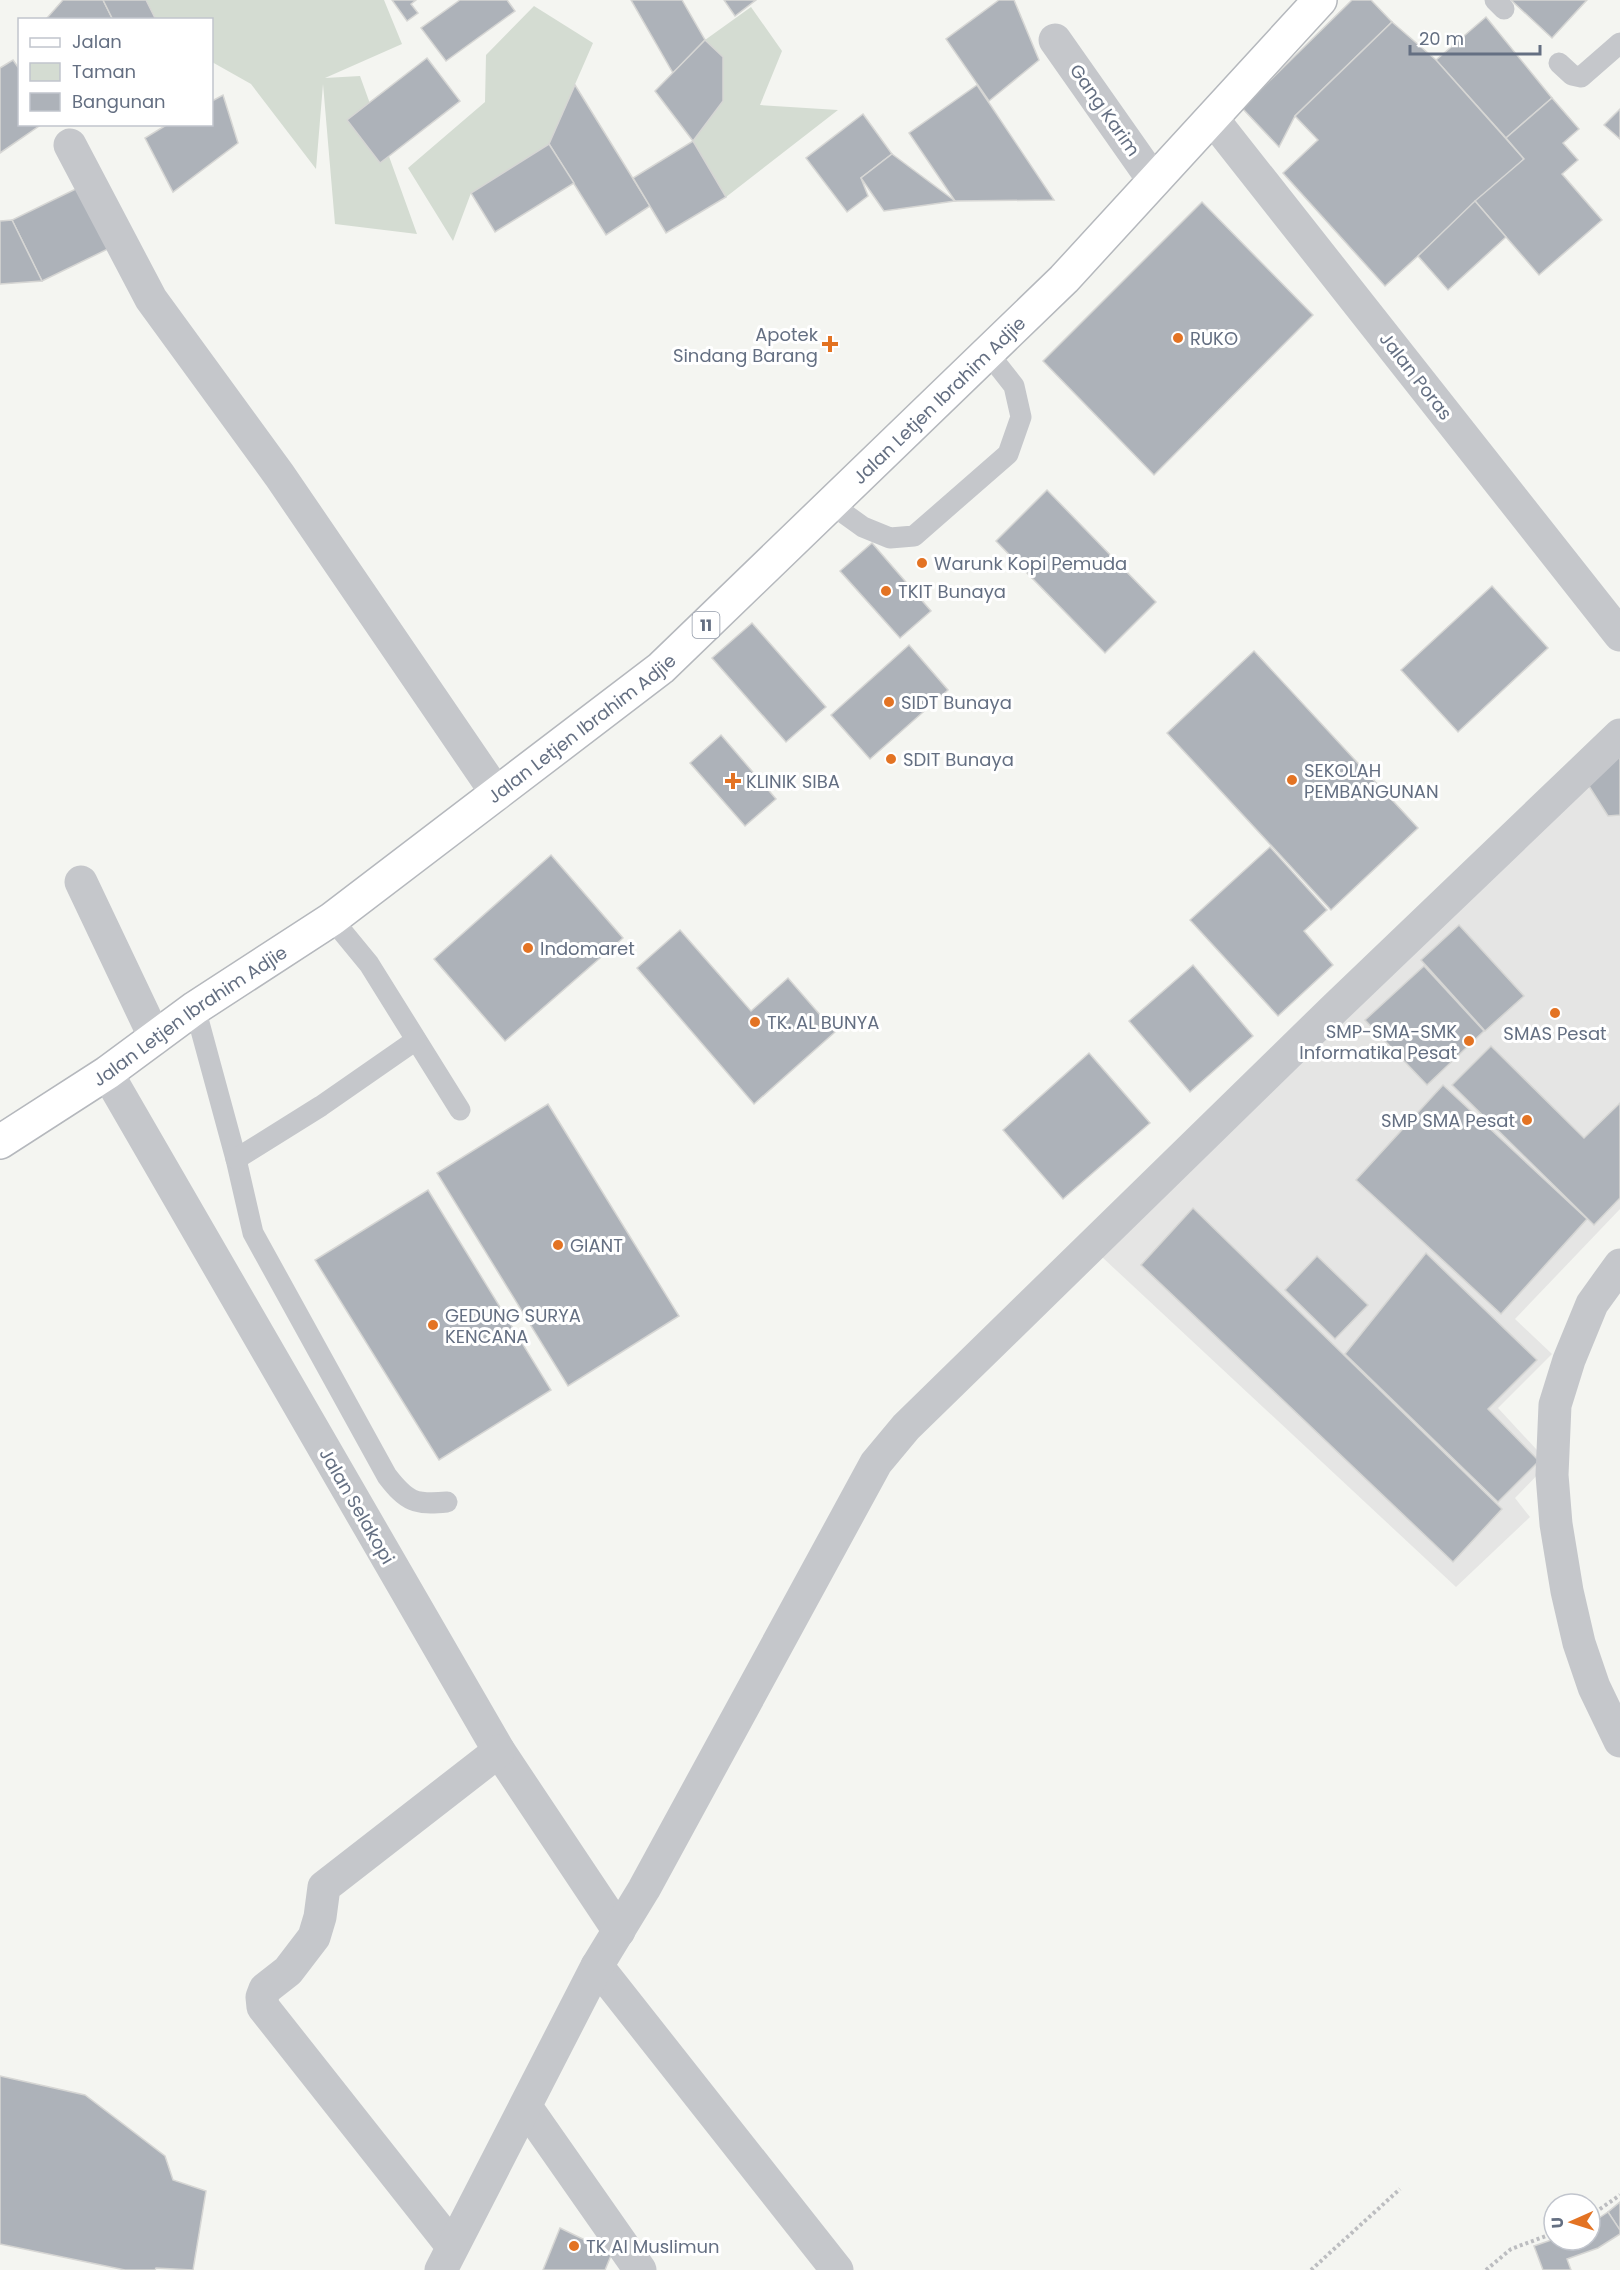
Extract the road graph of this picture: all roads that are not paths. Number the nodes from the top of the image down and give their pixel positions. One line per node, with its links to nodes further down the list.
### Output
1 (1320, 0): 5 (main road, Jalan Letjen Ibrahim Adjie / 11)
2 (1055, 40): 7 (street, Gang Karim)
3 (1620, 43): 4 (lane)
4 (1559, 63)
5 (1212, 118): 7 (main road, Jalan Letjen Ibrahim Adjie / 11); 10 (street, Jalan Poras)
6 (70, 145): 12 (street)
7 (1154, 181): 8 (main road, Jalan Letjen Ibrahim Adjie / 11)
8 (988, 353): 9 (main road, Jalan Letjen Ibrahim Adjie / 11); 9 (lane)
9 (831, 504): 12 (main road, Jalan Letjen Ibrahim Adjie / 11)
10 (1620, 635)
11 (1620, 735): 26 (street)
12 (497, 794): 14 (main road, Jalan Letjen Ibrahim Adjie / 11)
13 (81, 882): 16 (street)
14 (332, 919): 15 (main road, Jalan Letjen Ibrahim Adjie / 11); 17 (lane)
15 (195, 1008): 16 (main road, Jalan Letjen Ibrahim Adjie / 11); 21 (lane)
16 (155, 1038): 18 (main road, Jalan Letjen Ibrahim Adjie / 11)
17 (416, 1040): 19 (lane); 21 (lane)
18 (107, 1073): 20 (main road, Jalan Letjen Ibrahim Adjie / 11); 25 (street, Jalan Selakopi)
19 (460, 1110)
20 (0, 1142)
21 (236, 1159): 23 (lane)
22 (1620, 1265): 24 (street)
23 (447, 1502)
24 (1620, 1741)
25 (499, 1751): 26 (street, Jalan Selakopi); 29 (street)
26 (619, 1931): 27 (street)
27 (597, 1966): 28 (street); 31 (street)
28 (526, 2107): 29 (street); 30 (street)
29 (447, 2258)
30 (640, 2270)
31 (837, 2270)

